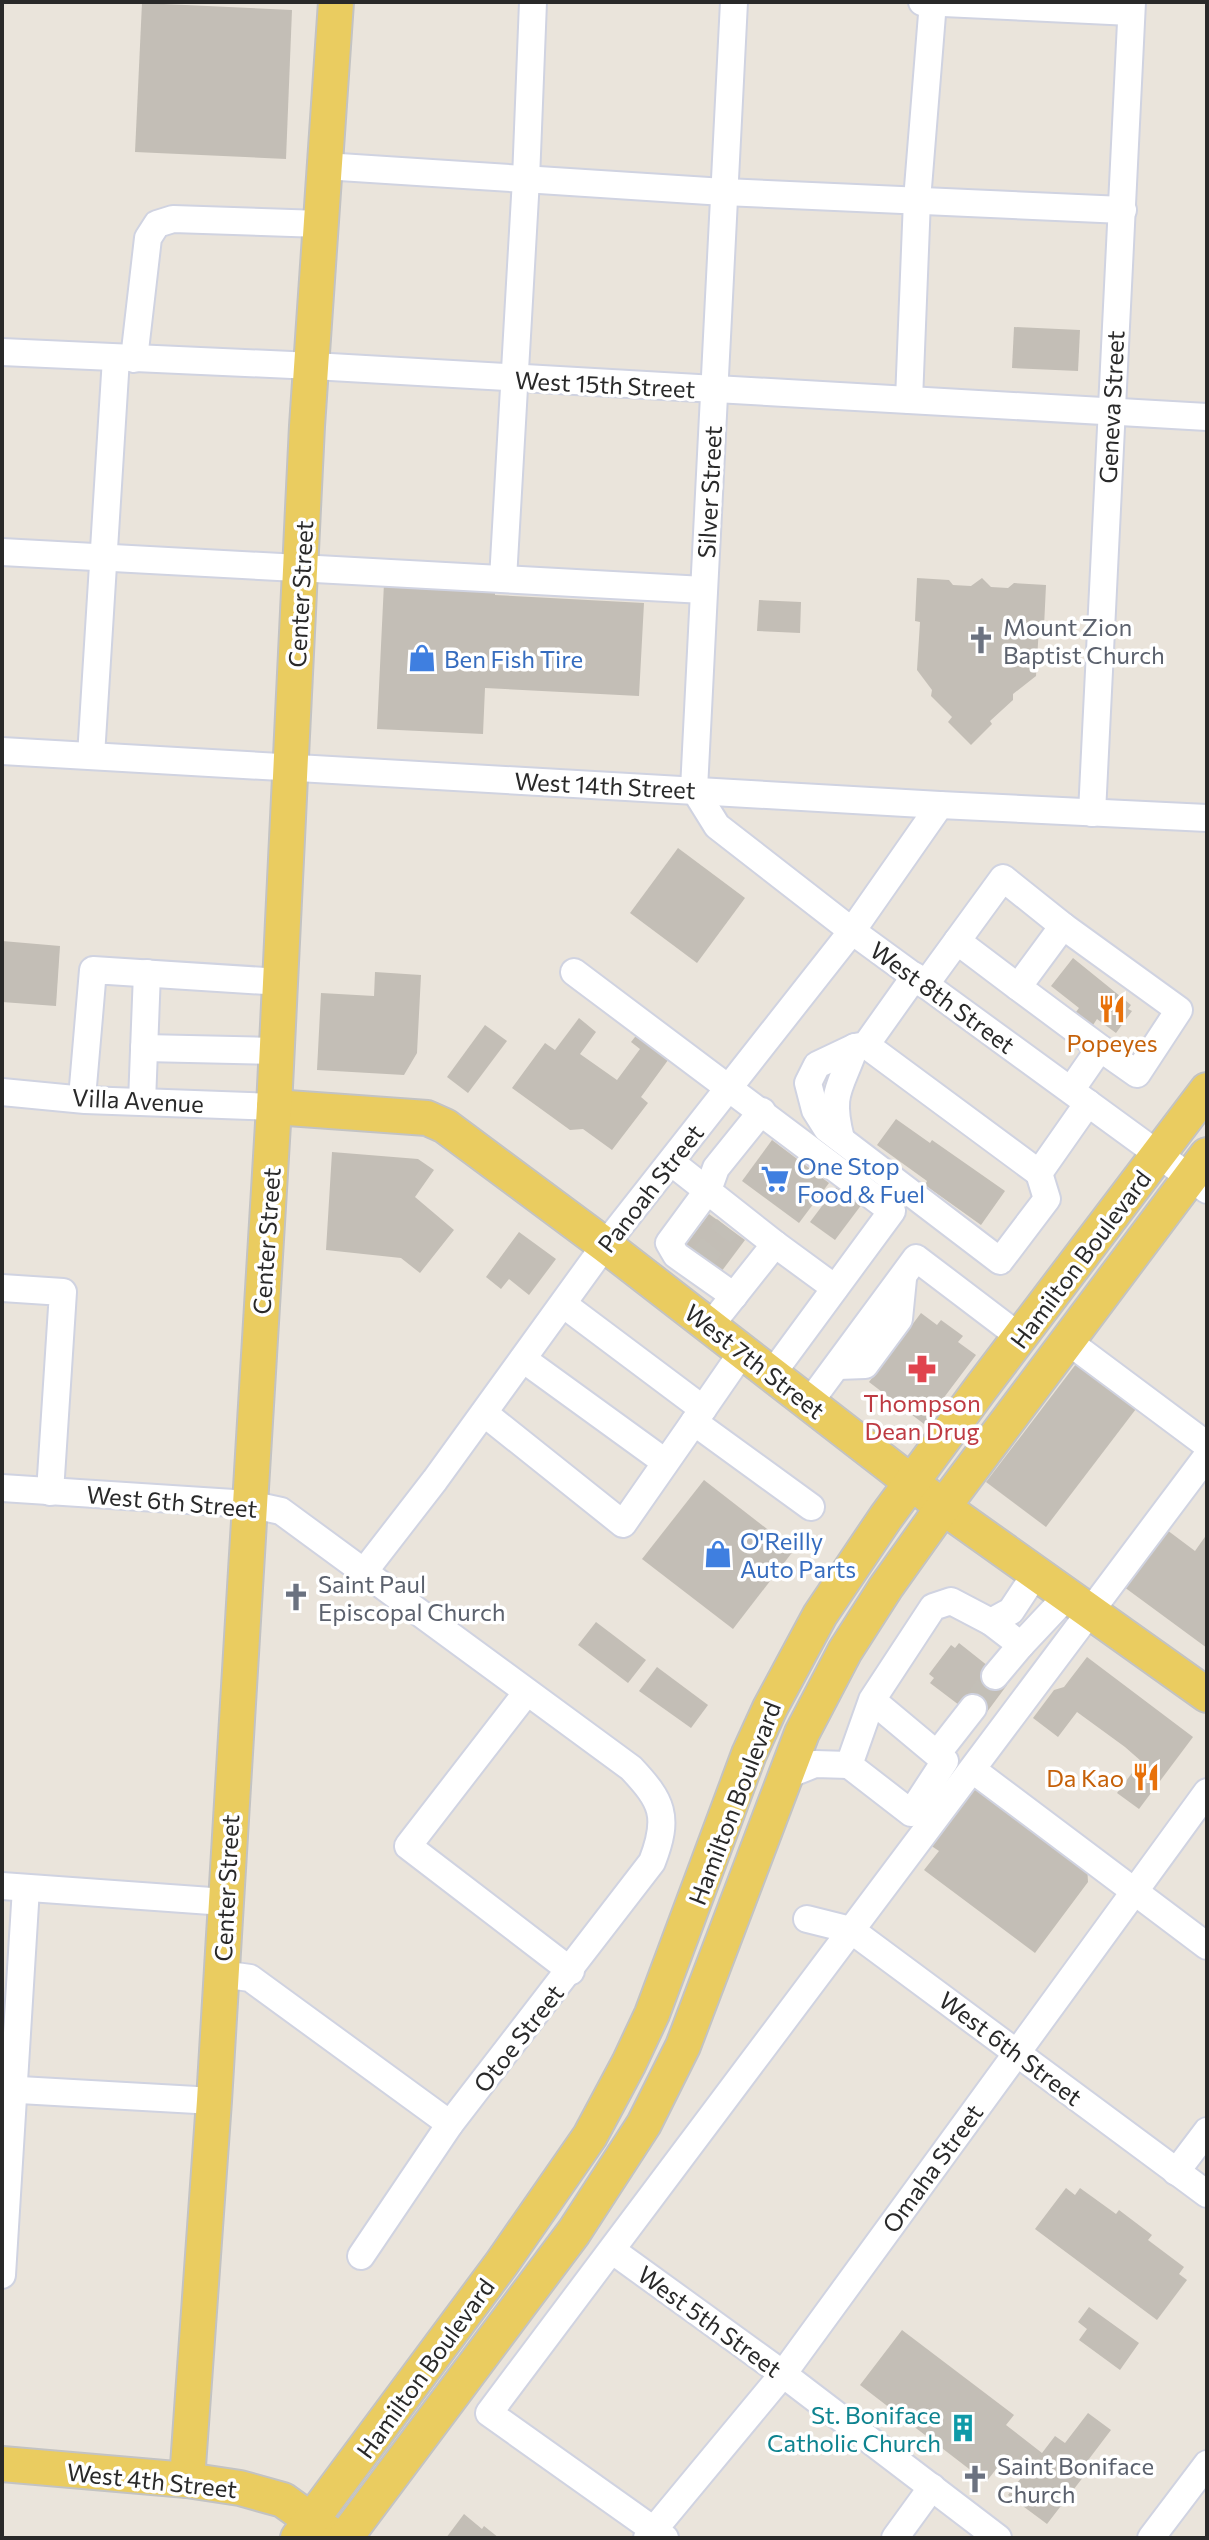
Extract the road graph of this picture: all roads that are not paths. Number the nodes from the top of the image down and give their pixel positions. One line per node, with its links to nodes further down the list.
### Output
1 (336, 2): 7 (main road, Center Street)
2 (533, 2): 8 (street)
3 (734, 2): 9 (street, Silver Street)
4 (922, 2): 5 (street)
5 (932, 2): 6 (street); 10 (street)
6 (1132, 7): 11 (street, Geneva Street)
7 (324, 166): 8 (street); 12 (main road, Center Street)
8 (526, 179): 9 (street); 16 (street)
9 (724, 192): 10 (street); 17 (street, Silver Street)
10 (917, 200): 11 (street); 18 (street)
11 (1123, 210): 19 (street, Geneva Street)
12 (321, 224): 14 (street); 15 (main road, Center Street)
13 (2, 352): 14 (street, West 15th Street)
14 (125, 358): 15 (street, West 15th Street); 22 (street)
15 (313, 366): 16 (street, West 15th Street); 23 (main road, Center Street)
16 (514, 378): 17 (street, West 15th Street); 24 (street)
17 (714, 391): 18 (street, West 15th Street); 25 (street, Silver Street)
18 (909, 400): 19 (street, West 15th Street)
19 (1110, 411): 20 (street, West 15th Street); 31 (street, Geneva Street)
20 (1207, 417)
21 (2, 552): 22 (street)
22 (103, 558): 23 (street); 27 (street)
23 (301, 568): 24 (street); 28 (main road, Center Street)
24 (503, 579): 25 (street)
25 (704, 590): 29 (street, Silver Street)
26 (2, 751): 27 (street, West 14th Street)
27 (91, 756): 28 (street, West 14th Street)
28 (292, 767): 29 (street, West 14th Street); 39 (main road, Center Street)
29 (694, 789): 30 (street, West 14th Street); 34 (street, West 8th Street)
30 (940, 805): 31 (street, West 14th Street); 34 (street, Panoah Street)
31 (1092, 813): 32 (street, West 14th Street)
32 (1207, 818)
33 (1063, 926): 35 (street); 40 (street); 43 (street)
34 (852, 931): 38 (street, West 8th Street); 45 (street, Panoah Street)
35 (957, 941): 38 (street); 40 (street)
36 (574, 972): 45 (street)
37 (147, 973): 39 (street); 42 (street); 49 (street)
38 (920, 981): 41 (street); 48 (street, West 8th Street)
39 (281, 982): 44 (main road, Center Street)
40 (1018, 987): 43 (street)
41 (861, 1046): 55 (street); 55 (street)
42 (144, 1048): 44 (street); 50 (street)
43 (1100, 1048): 48 (street)
44 (276, 1051): 51 (main road, Center Street)
45 (730, 1087): 52 (street); 54 (street, Panoah Street)
46 (1207, 1090): 53 (main road, Hamilton Boulevard)
47 (2, 1092): 49 (street, Villa Avenue)
48 (1080, 1097): 53 (street, West 8th Street); 55 (street)
49 (82, 1098): 50 (street, Villa Avenue)
50 (142, 1102): 51 (street, Villa Avenue)
51 (274, 1107): 59 (main road, West 7th Street); 79 (main road, Center Street)
52 (762, 1111): 57 (street); 61 (street)
53 (1160, 1155): 56 (street, West 8th Street); 65 (main road, Hamilton Boulevard)
54 (671, 1162): 57 (street); 59 (street, Panoah Street)
55 (1039, 1173)
56 (1202, 1174): 66 (main road, Hamilton Boulevard)
57 (708, 1190): 58 (street); 62 (street)
58 (775, 1244): 61 (street); 62 (street)
59 (605, 1245): 63 (street, Panoah Street); 64 (main road, West 7th Street)
60 (2, 1288): 78 (street)
61 (835, 1288): 69 (street)
62 (734, 1296): 64 (street)
63 (563, 1304): 68 (street, Panoah Street); 72 (street)
64 (710, 1326): 67 (main road, West 7th Street)
65 (1020, 1337): 70 (street); 76 (main road, Hamilton Boulevard)
66 (1069, 1342): 73 (street); 81 (main road, Hamilton Boulevard)
67 (743, 1351): 69 (main road, West 7th Street); 72 (street)
68 (523, 1359): 71 (street, Panoah Street); 75 (street)
69 (772, 1374): 70 (main road, West 7th Street)
70 (809, 1403): 76 (main road, West 7th Street)
71 (484, 1413): 75 (street); 82 (street, Panoah Street)
72 (698, 1415): 75 (street); 80 (street)
73 (1207, 1445)
74 (1207, 1456): 84 (street)
75 (665, 1462)
76 (912, 1483): 81 (main road, West 7th Street); 121 (main road, Hamilton Boulevard)
77 (2, 1488): 78 (street, West 6th Street)
78 (50, 1492): 79 (street, West 6th Street)
79 (249, 1504): 82 (street, West 6th Street); 100 (main road, Center Street)
80 (811, 1507)
81 (943, 1507): 83 (main road, West 7th Street); 95 (main road, Hamilton Boulevard)
82 (363, 1573): 88 (street, West 6th Street)
83 (1036, 1573): 84 (main road, West 7th Street); 85 (street)
84 (1080, 1604): 86 (street); 89 (main road, West 7th Street); 94 (street)
85 (991, 1622): 86 (street); 90 (street)
86 (1021, 1645): 87 (street)
87 (995, 1676)
88 (527, 1692): 97 (street, West 6th Street); 104 (street)
89 (1207, 1695)
90 (872, 1700): 92 (street); 93 (street)
91 (973, 1708): 92 (street)
92 (937, 1754): 93 (street)
93 (849, 1765): 95 (street)
94 (973, 1770): 99 (street); 102 (street)
95 (785, 1776): 123 (main road, Hamilton Boulevard)
96 (1207, 1792): 99 (street, Omaha Street)
97 (660, 1816): 104 (street, Otoe Street)
98 (14, 1887): 100 (street); 107 (street)
99 (1134, 1892): 103 (street); 106 (street, Omaha Street)
100 (225, 1902): 105 (main road, Center Street)
101 (807, 1919): 102 (street, West 6th Street)
102 (851, 1930): 106 (street, West 6th Street); 113 (street)
103 (1207, 1946)
104 (571, 1971): 109 (street, Otoe Street)
105 (221, 1974): 108 (main road, Center Street); 109 (street)
106 (1016, 2051): 111 (street, West 6th Street); 116 (street, Omaha Street)
107 (8, 2090): 108 (street); 115 (street)
108 (214, 2101): 119 (main road, Center Street)
109 (450, 2124): 114 (street, Otoe Street)
110 (1207, 2131): 111 (street)
111 (1176, 2172): 112 (street, West 6th Street)
112 (1207, 2194)
113 (613, 2251): 116 (street, West 5th Street); 122 (street)
114 (361, 2256)
115 (2, 2275)
116 (783, 2374): 120 (street, West 5th Street); 122 (street, Omaha Street)
117 (2, 2464): 119 (main road, West 4th Street)
118 (1207, 2464): 126 (street)
119 (187, 2480): 121 (main road, West 4th Street)
120 (932, 2487): 124 (street); 125 (street, West 5th Street)
121 (315, 2532)
122 (655, 2535)
123 (345, 2538)
124 (895, 2538)
125 (998, 2538)
126 (1151, 2538)

